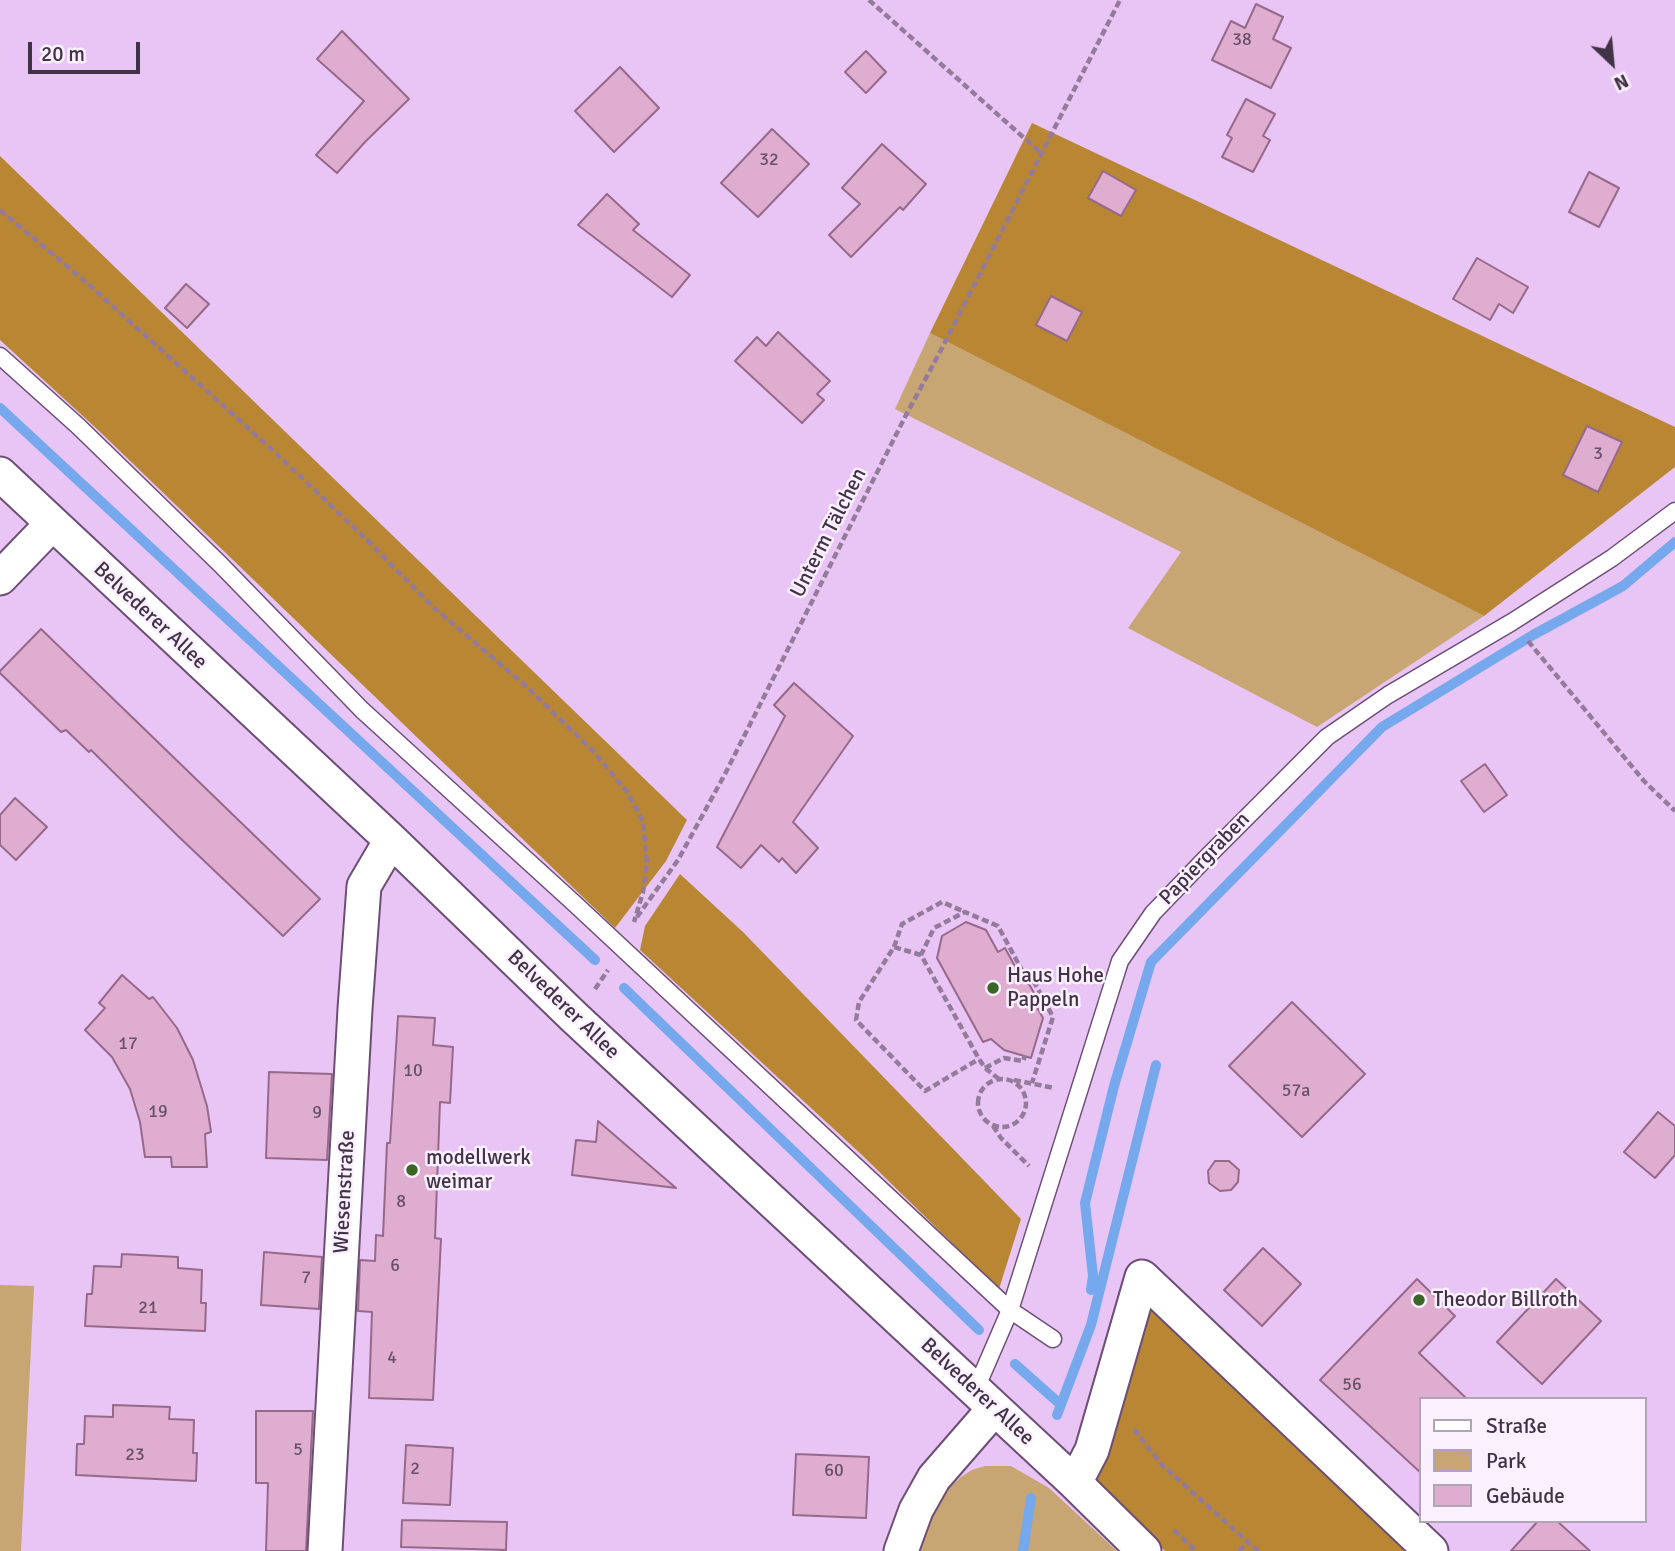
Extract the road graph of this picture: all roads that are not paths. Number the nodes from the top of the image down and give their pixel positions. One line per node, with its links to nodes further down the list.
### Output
1 (0, 356): 7 (lane)
2 (0, 474): 4 (street, Belvederer Allee)
3 (1675, 511): 7 (lane, Papiergraben)
4 (52, 524): 5 (street); 6 (street, Belvederer Allee)
5 (0, 578)
6 (391, 840): 9 (street, Belvederer Allee); 11 (street, Wiesenstraße)
7 (1010, 1310): 8 (lane); 9 (lane, Papiergraben)
8 (1053, 1339)
9 (984, 1400): 10 (street, Belvederer Allee); 12 (street, Papiergraben)
10 (1075, 1483): 13 (street, Belvederer Allee); 14 (street)
11 (325, 1551)
12 (901, 1551)
13 (1144, 1551)
14 (1431, 1551)

